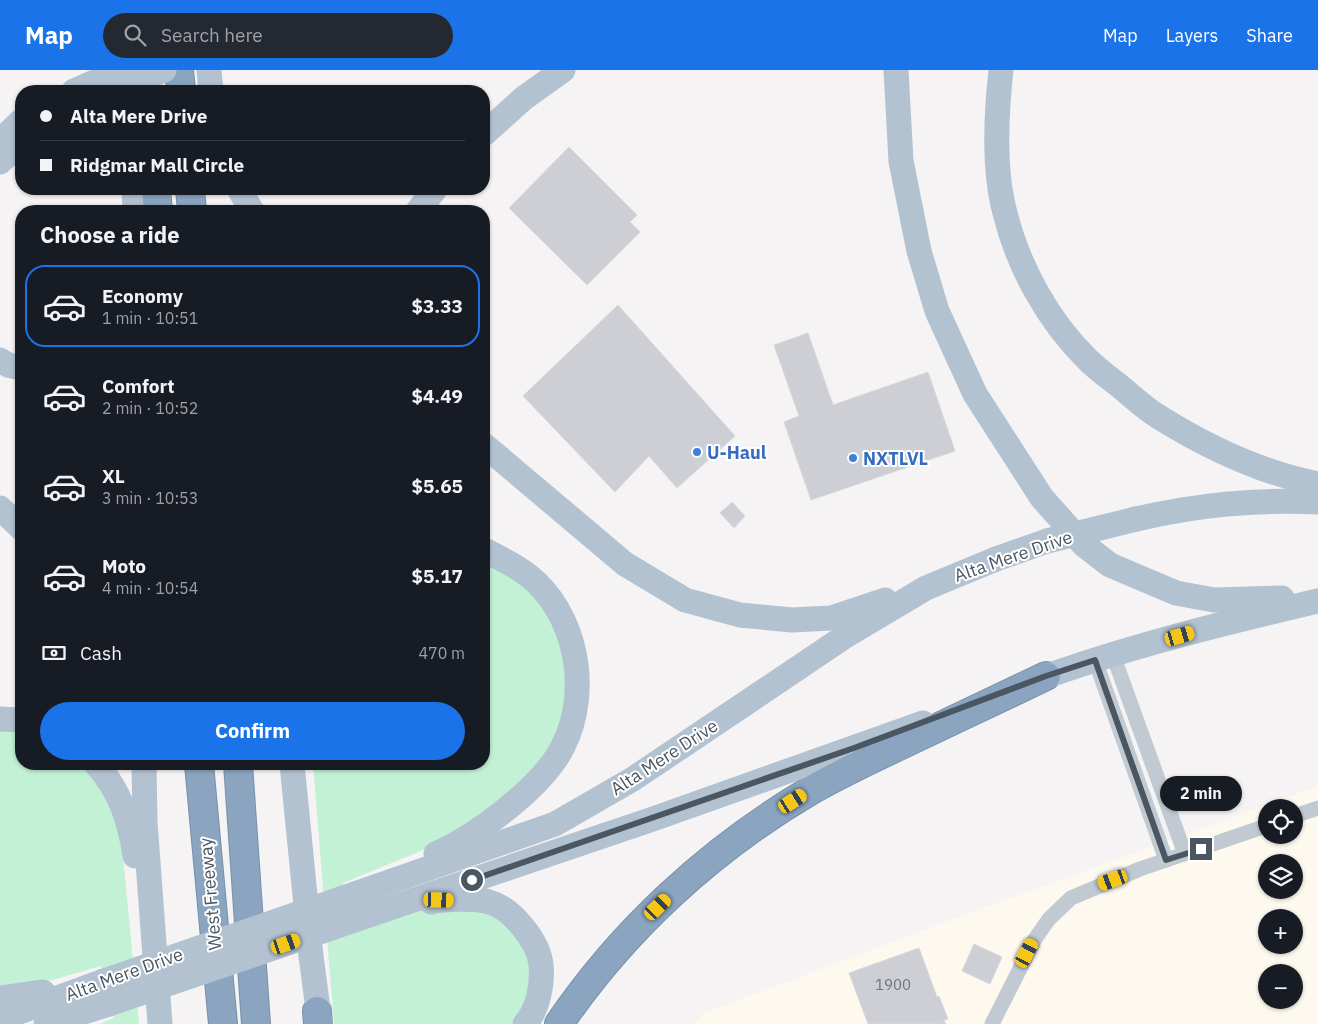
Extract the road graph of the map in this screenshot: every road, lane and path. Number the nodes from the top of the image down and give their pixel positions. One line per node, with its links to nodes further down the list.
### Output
1 (122, 70): 9 (main road); 10 (main road)
2 (147, 70): 12 (highway)
3 (164, 70): 11 (main road, bridge)
4 (179, 70): 13 (highway)
5 (209, 70): 14 (main road)
6 (563, 70): 16 (main road)
7 (896, 70): 31 (main road)
8 (1001, 70): 25 (main road)
9 (88, 85)
10 (124, 85)
11 (128, 85)
12 (148, 85)
13 (180, 85)
14 (210, 85)
15 (15, 127): 17 (main road)
16 (490, 129)
17 (0, 141)
18 (15, 148): 19 (main road)
19 (0, 162)
20 (430, 195): 21 (main road)
21 (423, 205)
22 (0, 360): 23 (main road)
23 (15, 367)
24 (490, 450): 30 (main road)
25 (1318, 484)
26 (1318, 502): 30 (main road, Alta Mere Drive, bridge)
27 (0, 508): 28 (main road)
28 (15, 522)
29 (490, 553): 49 (main road)
30 (926, 588): 49 (main road, Alta Mere Drive)
31 (1318, 597)
32 (1318, 601): 33 (main road, Alta Mere Drive)
33 (1104, 658): 34 (main road, Alta Mere Drive); 47 (street); 48 (street)
34 (1046, 676): 50 (main road, Alta Mere Drive); 62 (highway)
35 (0, 719): 36 (main road)
36 (15, 720)
37 (102, 770): 51 (main road)
38 (144, 770): 51 (main road)
39 (200, 770): 59 (highway, West Freeway)
40 (238, 770): 60 (highway, West Freeway)
41 (293, 770): 43 (main road)
42 (302, 770): 43 (main road)
43 (295, 799): 55 (main road)
44 (1318, 808): 45 (street)
45 (1303, 813)
46 (1258, 829): 47 (street)
47 (1185, 854): 48 (street)
48 (1166, 860): 63 (street)
49 (392, 881): 52 (main road, Alta Mere Drive, bridge)
50 (384, 910): 52 (main road, Alta Mere Drive, bridge); 61 (main road)
51 (154, 920): 58 (main road)
52 (107, 992): 53 (main road); 54 (main road, Alta Mere Drive); 56 (main road, Alta Mere Drive); 57 (main road)
53 (0, 998)
54 (0, 1020)
55 (318, 1020)
56 (46, 1024)
57 (77, 1024)
58 (160, 1024)
59 (223, 1024)
60 (256, 1024)
61 (525, 1024)
62 (559, 1024)
63 (992, 1024)

